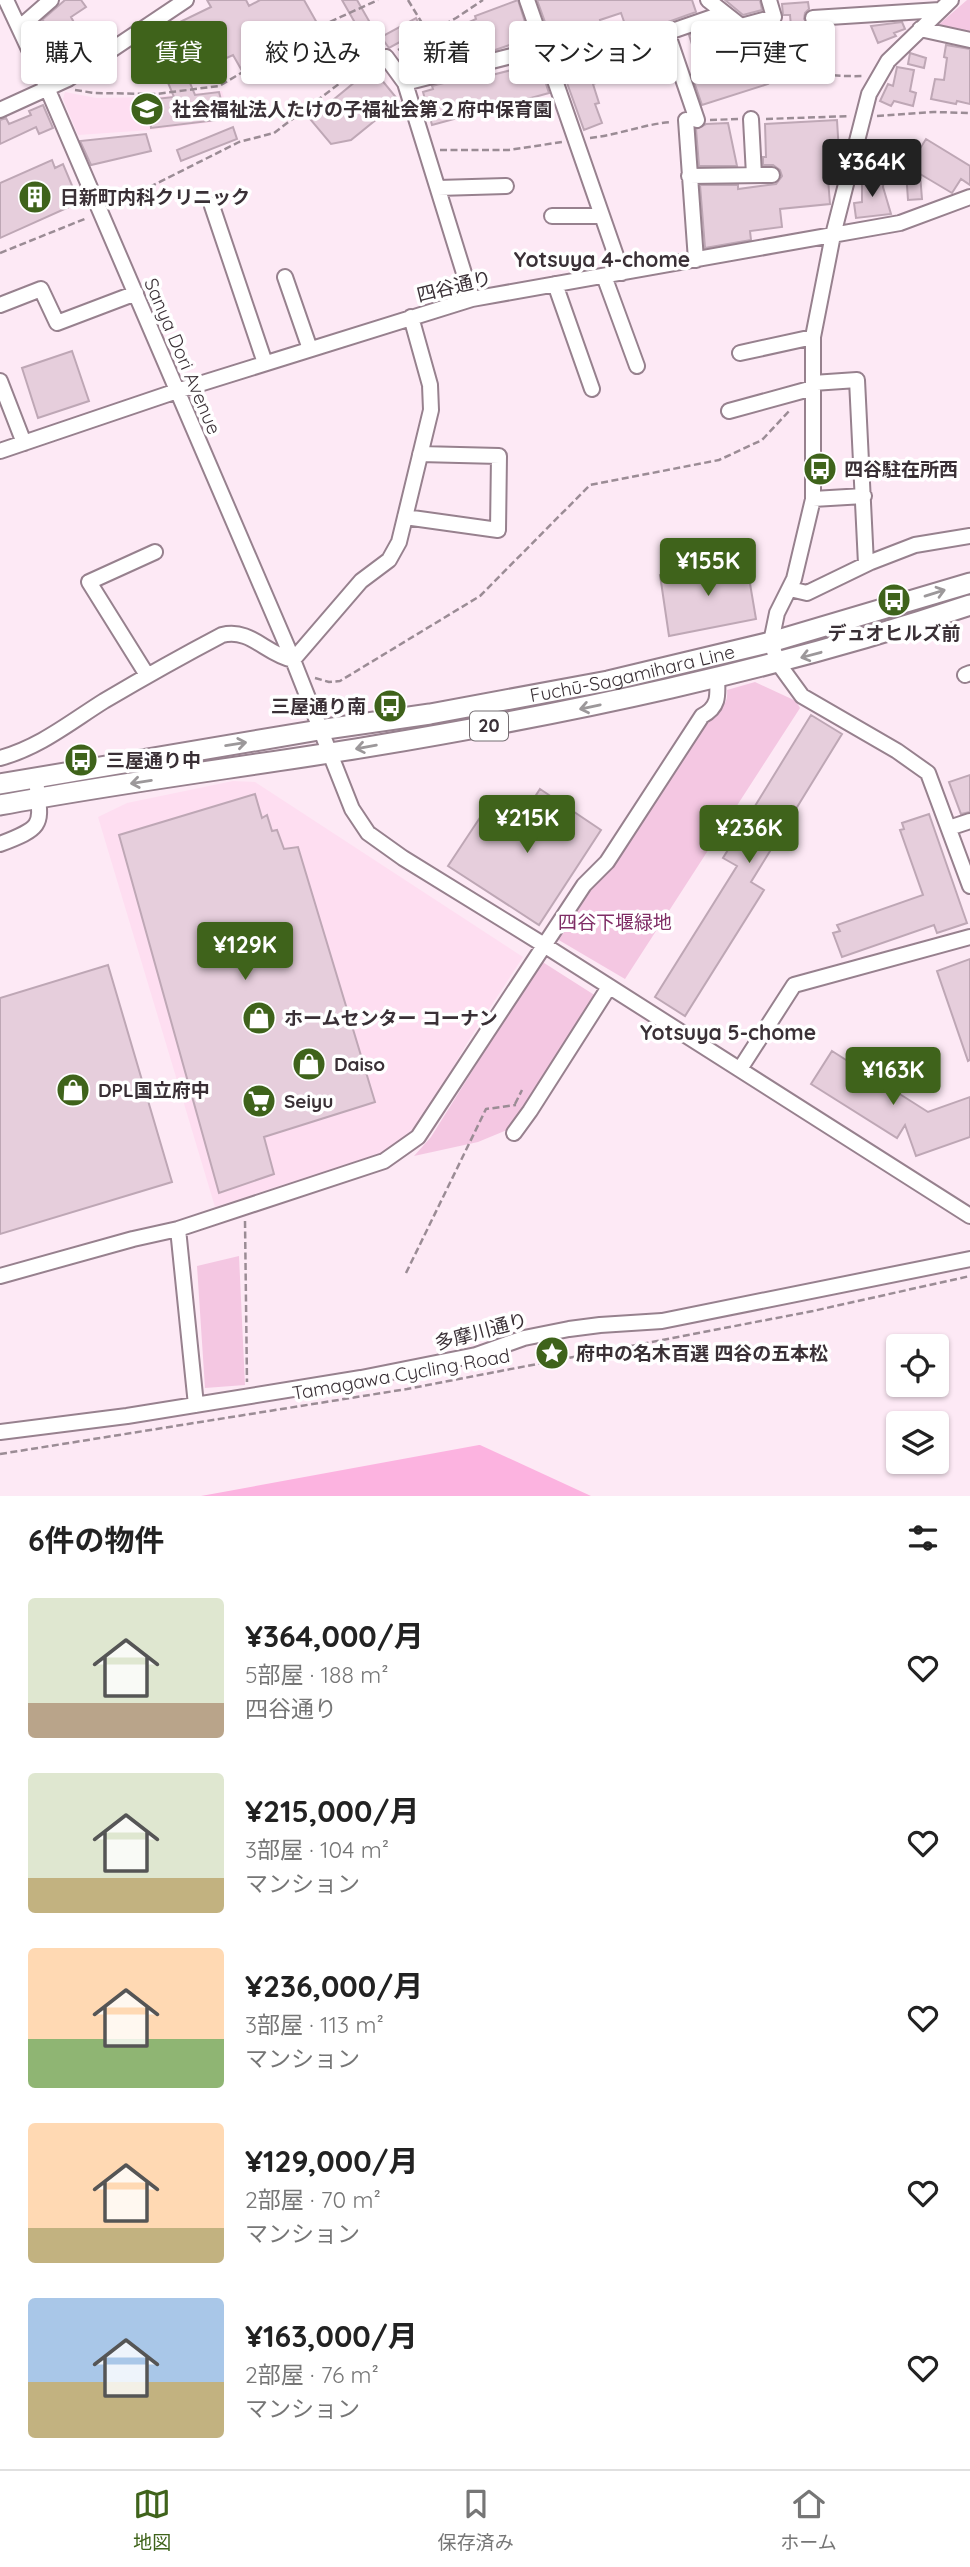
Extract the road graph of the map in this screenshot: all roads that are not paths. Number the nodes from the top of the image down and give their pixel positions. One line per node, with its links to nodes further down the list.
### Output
1 (6, 0): 12 (street, Sanya Dori Avenue)
2 (51, 0): 12 (street)
3 (186, 0): 21 (street)
4 (527, 0): 11 (street)
5 (708, 0): 9 (street)
6 (769, 0): 9 (street)
7 (951, 0): 8 (street)
8 (940, 10): 10 (street); 14 (street)
9 (724, 13): 13 (street)
10 (813, 18)
11 (534, 21)
12 (19, 28): 21 (street, Sanya Dori Avenue)
13 (677, 29)
14 (920, 29): 15 (street); 33 (street)
15 (970, 40)
16 (386, 57): 18 (street)
17 (677, 69): 26 (street)
18 (399, 75)
19 (405, 84): 28 (street)
20 (556, 84): 32 (street)
21 (48, 90): 22 (street); 39 (street, Sanya Dori Avenue)
22 (0, 110)
23 (751, 119): 25 (street)
24 (772, 174): 25 (street)
25 (754, 175): 26 (street)
26 (689, 176): 34 (street)
27 (506, 186): 28 (street)
28 (438, 188): 40 (street)
29 (970, 197): 33 (street, 四谷通り)
30 (212, 206): 46 (street)
31 (552, 216): 32 (street)
32 (602, 216): 35 (street)
33 (833, 235): 34 (street, 四谷通り); 43 (street)
34 (696, 260): 35 (street, 四谷通り)
35 (622, 273): 37 (street, 四谷通り)
36 (285, 276): 44 (street)
37 (604, 276): 38 (street, 四谷通り); 47 (street)
38 (555, 284): 40 (street, 四谷通り); 50 (street)
39 (136, 293): 41 (street); 51 (street, Sanya Dori Avenue)
40 (472, 299): 42 (street, 四谷通り)
41 (0, 304)
42 (411, 317): 44 (street, 四谷通り); 55 (street)
43 (813, 337): 45 (street); 49 (street)
44 (310, 349): 46 (street, 四谷通り)
45 (740, 353)
46 (265, 363): 51 (street, 四谷通り)
47 (637, 366)
48 (0, 381): 53 (street)
49 (811, 387): 52 (street); 56 (street); 57 (street)
50 (592, 389)
51 (177, 391): 53 (street, 四谷通り); 67 (street, Sanya Dori Avenue)
52 (729, 411)
53 (24, 443): 54 (street, 四谷通り)
54 (0, 451)
55 (420, 454): 58 (street); 58 (street)
56 (864, 496): 57 (street); 61 (street)
57 (813, 499): 63 (street)
58 (405, 517): 67 (street)
59 (970, 536): 61 (street)
60 (155, 552): 68 (street)
61 (866, 564): 63 (street)
62 (970, 583): 65 (main road, Fuchū-Sagamihara Line / 20, one-way to 62)
63 (790, 589): 65 (street)
64 (970, 605): 66 (main road, Fuchū-Sagamihara Line / 20, one-way to 66)
65 (771, 642): 66 (street); 70 (main road, Fuchū-Sagamihara Line / 20)
66 (778, 663): 69 (main road, Fuchū-Sagamihara Line / 20); 78 (street)
67 (295, 666): 68 (street); 70 (street, Sanya Dori Avenue)
68 (147, 675): 72 (street)
69 (717, 678): 71 (main road, Fuchū-Sagamihara Line / 20, one-way to 71); 82 (street)
70 (319, 730): 71 (street, Sanya Dori Avenue); 73 (main road, Fuchū-Sagamihara Line / 20, one-way to 70)
71 (330, 753): 75 (main road, Fuchū-Sagamihara Line / 20, one-way to 75); 82 (street, Sanya Dori Avenue)
72 (0, 758)
73 (36, 778): 74 (main road, Fuchū-Sagamihara Line / 20); 75 (street)
74 (0, 784)
75 (38, 798): 76 (main road, Fuchū-Sagamihara Line / 20); 79 (street)
76 (0, 805)
77 (970, 821): 78 (street)
78 (949, 828): 80 (street)
79 (0, 844)
80 (970, 886)
81 (970, 937): 84 (street)
82 (544, 945): 83 (street, Sanya Dori Avenue); 87 (street)
83 (609, 986): 84 (street, Sanya Dori Avenue); 85 (street)
84 (740, 1069): 86 (street, Sanya Dori Avenue)
85 (514, 1133)
86 (970, 1216)
87 (178, 1229): 89 (street); 90 (street)
88 (970, 1259): 90 (street, 多摩川通り)
89 (0, 1276)
90 (196, 1405): 91 (street, 多摩川通り)
91 (0, 1432)

